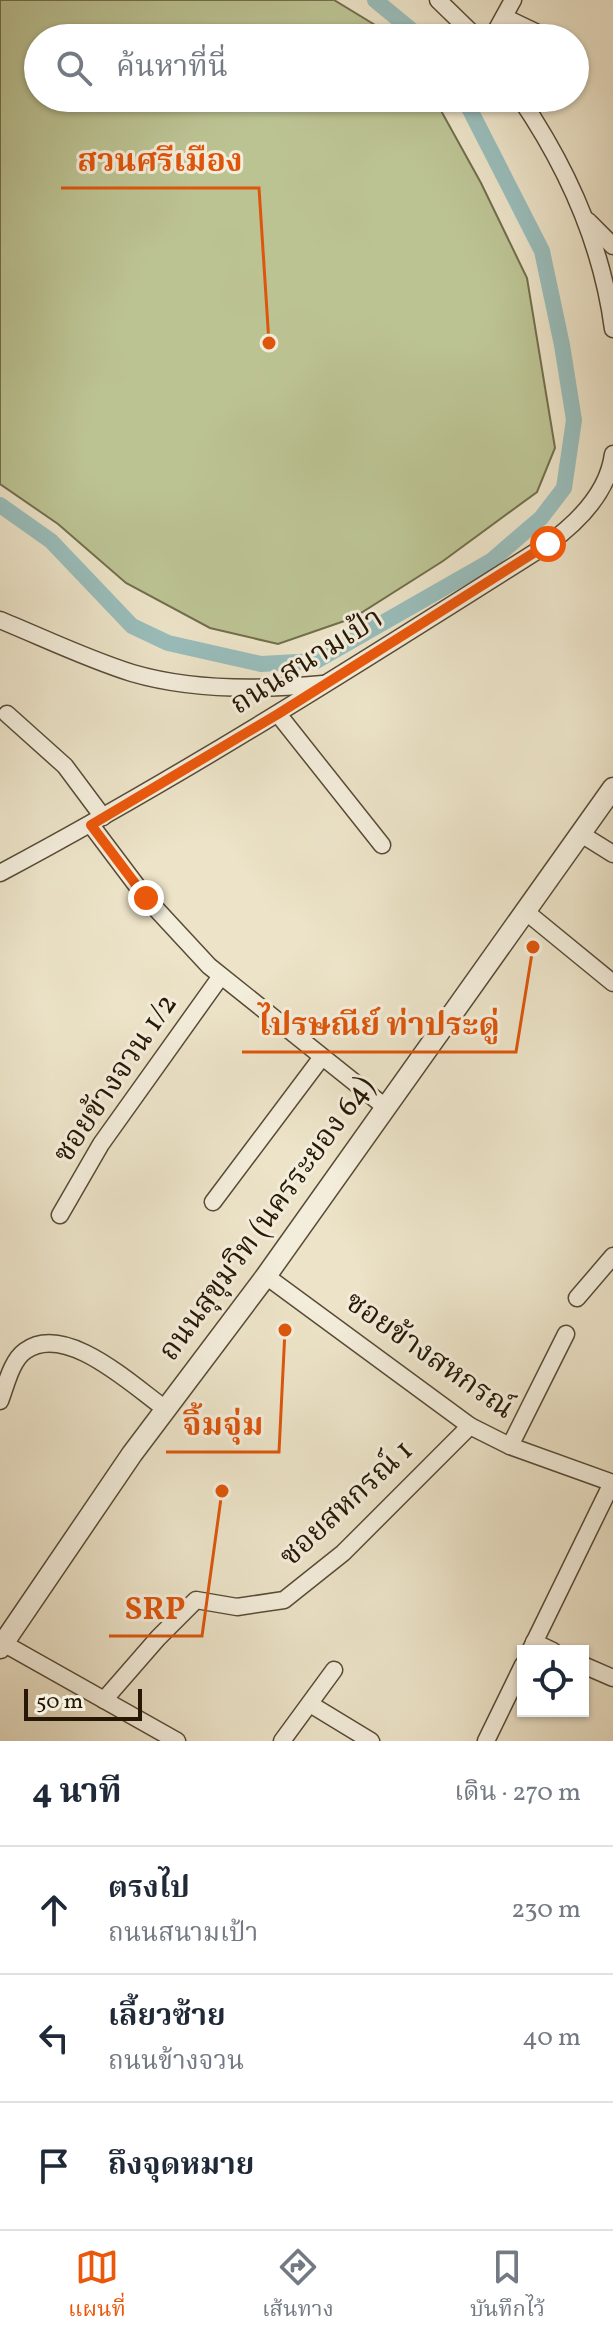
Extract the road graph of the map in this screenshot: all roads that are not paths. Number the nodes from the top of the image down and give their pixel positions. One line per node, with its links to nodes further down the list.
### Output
1 (438, 0): 4 (street)
2 (513, 0): 3 (street)
3 (504, 17): 5 (street); 6 (street)
4 (463, 24)
5 (500, 24)
6 (519, 24)
7 (528, 112): 8 (street)
8 (585, 216): 9 (street); 11 (street)
9 (613, 246)
10 (613, 277): 11 (street)
11 (607, 294): 12 (street)
12 (612, 321)
13 (612, 459): 14 (street, ถนนสนามเป้า)
14 (608, 488): 16 (street, ถนนสนามเป้า)
15 (0, 620): 16 (street)
16 (327, 684): 18 (street, ถนนสนามเป้า)
17 (7, 714): 20 (street)
18 (278, 714): 20 (street, ถนนสนามเป้า); 22 (street)
19 (613, 788): 21 (street, ถนนสุขุมวิท (นครระยอง 64))
20 (97, 821): 24 (street, ถนนสนามเป้า); 26 (street)
21 (581, 834): 23 (street); 25 (street, ถนนสุขุมวิท (นครระยอง 64))
22 (382, 845)
23 (613, 854)
24 (0, 873)
25 (525, 911): 27 (street); 29 (street, ถนนสุขุมวิท (นครระยอง 64))
26 (221, 976): 28 (street); 31 (street, ซอยข้างจวน 1/2)
27 (613, 983)
28 (322, 1057): 29 (street); 30 (street)
29 (384, 1106): 33 (street, ถนนสุขุมวิท (นครระยอง 64))
30 (213, 1202)
31 (60, 1215)
32 (613, 1256): 34 (street)
33 (266, 1276): 37 (street, ถนนสุขุมวิท (นครระยอง 64)); 38 (street, ซอยข้างสหกรณ์)
34 (577, 1298)
35 (566, 1334): 39 (street)
36 (0, 1401): 37 (street)
37 (167, 1410): 42 (street, ถนนสุขุมวิท (นครระยอง 64))
38 (470, 1426): 39 (street, ซอยข้างสหกรณ์); 47 (street, ซอยสหกรณ์ 1)
39 (510, 1446): 40 (street, ซอยข้างสหกรณ์)
40 (613, 1483): 41 (street)
41 (533, 1645)
42 (2, 1646): 47 (street)
43 (589, 1668): 46 (street)
44 (334, 1670): 48 (street)
45 (517, 1677): 52 (street)
46 (613, 1678)
47 (104, 1700): 49 (street)
48 (310, 1704): 50 (street); 51 (street)
49 (177, 1741)
50 (282, 1741)
51 (371, 1741)
52 (486, 1741)

